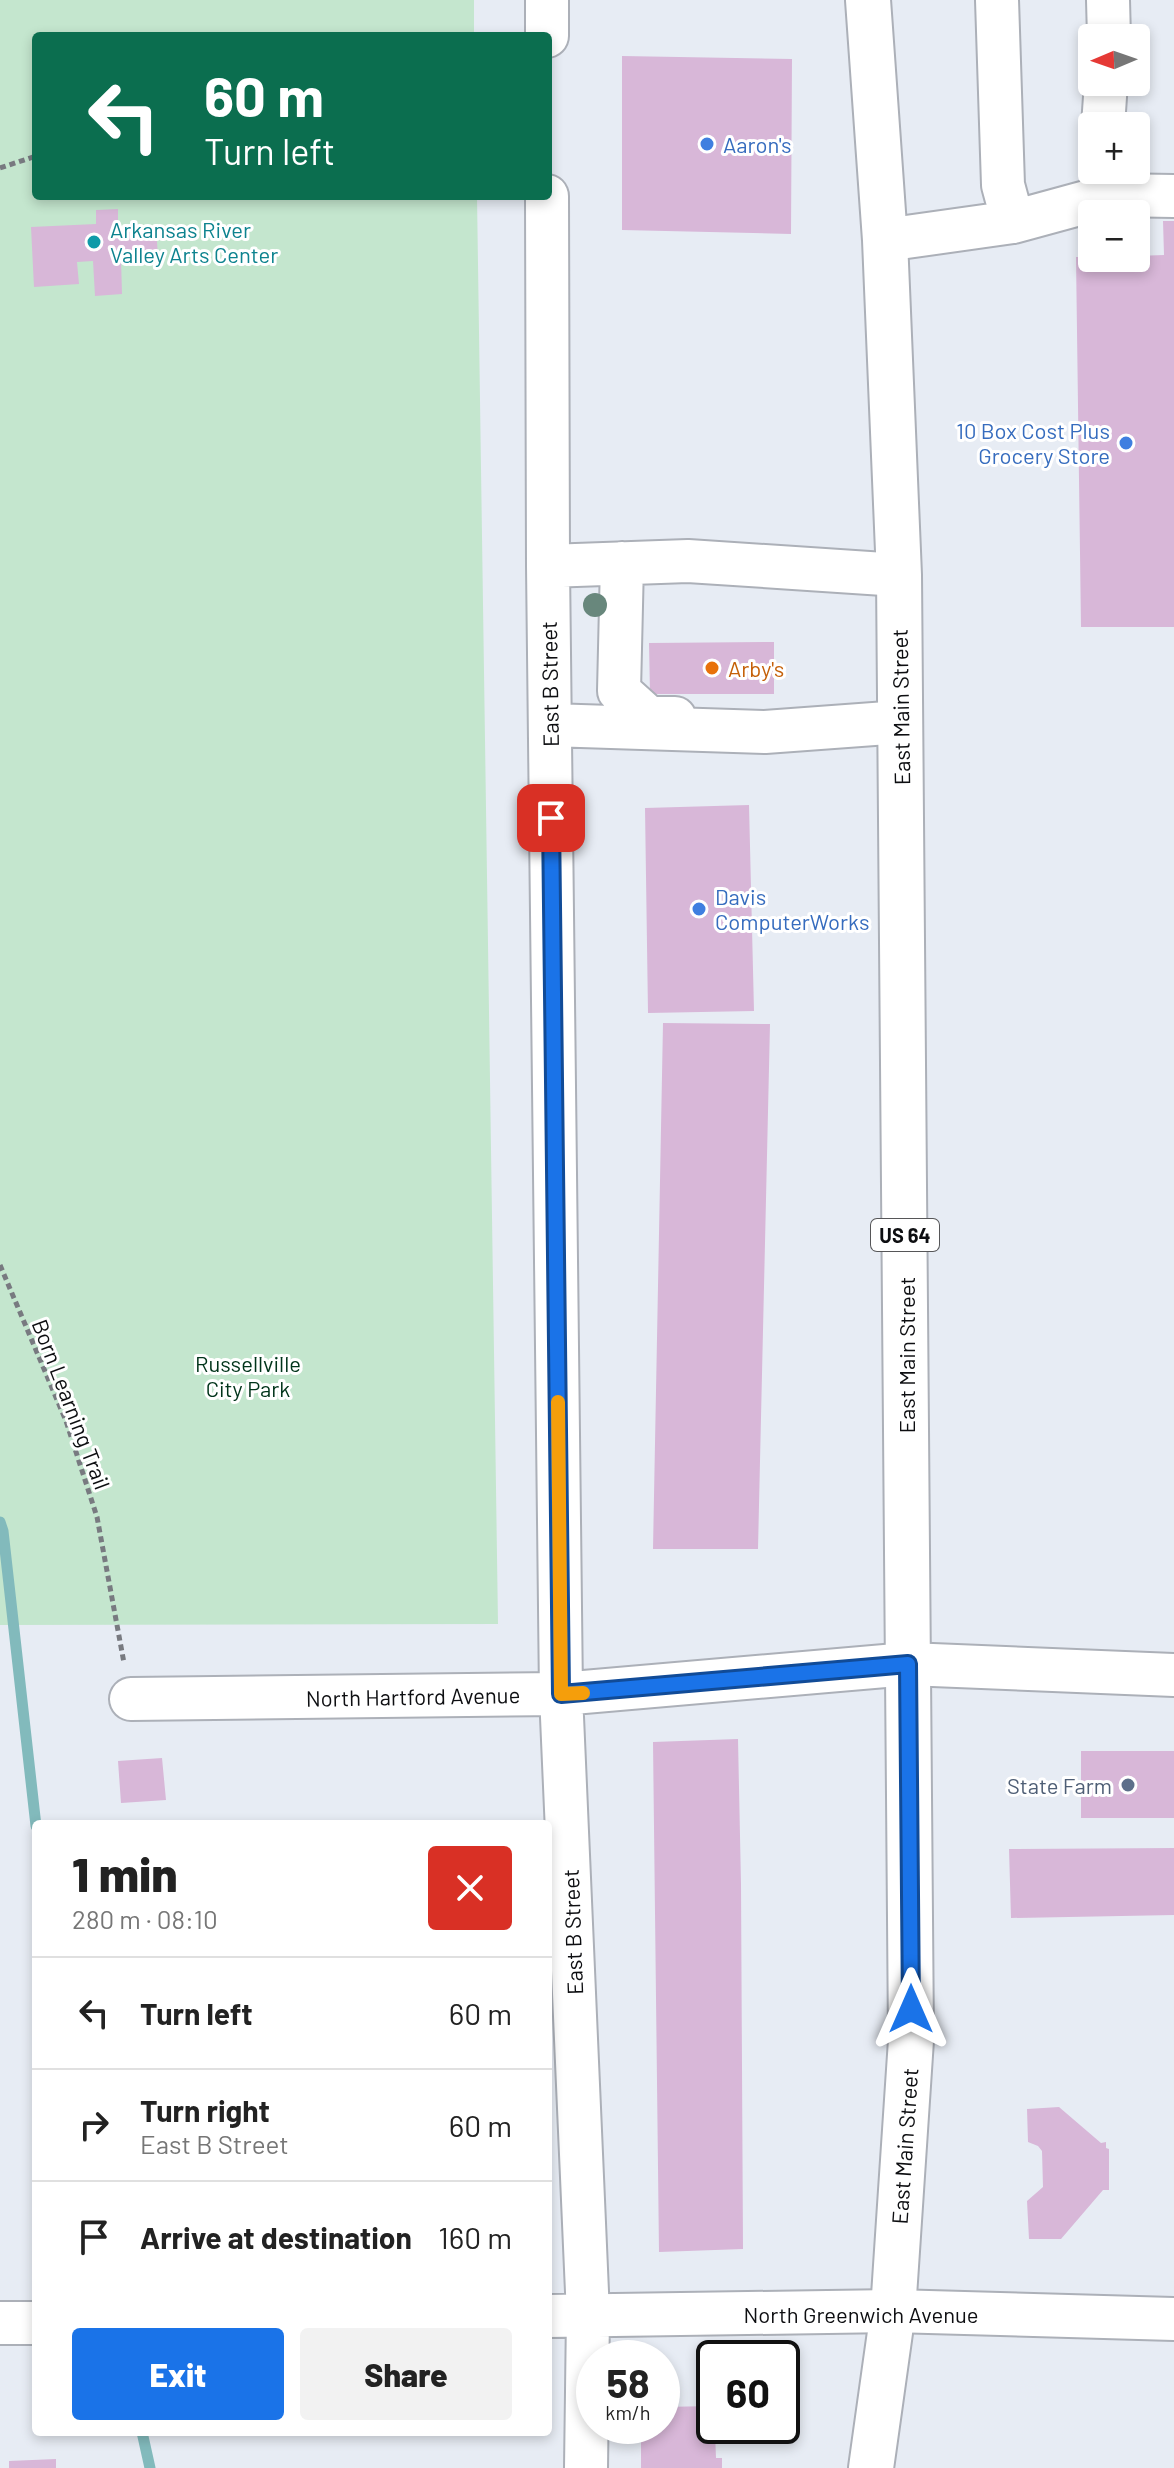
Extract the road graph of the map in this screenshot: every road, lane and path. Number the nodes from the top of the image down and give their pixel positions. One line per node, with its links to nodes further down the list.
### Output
1 (547, 0): 6 (street)
2 (868, 0): 14 (main road, East Main Street / US 64)
3 (997, 0): 13 (street)
4 (1108, 0): 5 (street)
5 (1109, 24)
6 (547, 32)
7 (32, 157): 8 (path)
8 (0, 168)
9 (1105, 184): 13 (street)
10 (1119, 184): 11 (street)
11 (1174, 196)
12 (547, 200): 16 (street, East B Street)
13 (1013, 222): 14 (street)
14 (885, 240): 17 (main road, East Main Street / US 64)
15 (622, 563): 16 (street); 17 (street); 20 (street)
16 (548, 566): 19 (street, East B Street)
17 (899, 575): 18 (main road, East Main Street / US 64)
18 (901, 722): 20 (street); 22 (main road, East Main Street / US 64)
19 (550, 725): 20 (street); 24 (street, East B Street)
20 (779, 731)
21 (0, 1265): 25 (path, Born Learning Trail)
22 (908, 1664): 23 (street, North Hartford Avenue); 24 (street, North Hartford Avenue); 26 (main road, East Main Street / US 64)
23 (1174, 1675)
24 (561, 1694): 25 (street, North Hartford Avenue); 27 (street, East B Street)
25 (131, 1699)
26 (893, 2311): 27 (street, North Greenwich Avenue); 28 (street, North Greenwich Avenue); 32 (main road, East Main Street / US 64)
27 (568, 2315): 31 (street, East B Street)
28 (1174, 2319)
29 (0, 2323): 30 (street)
30 (32, 2323)
31 (586, 2468)
32 (871, 2468)

